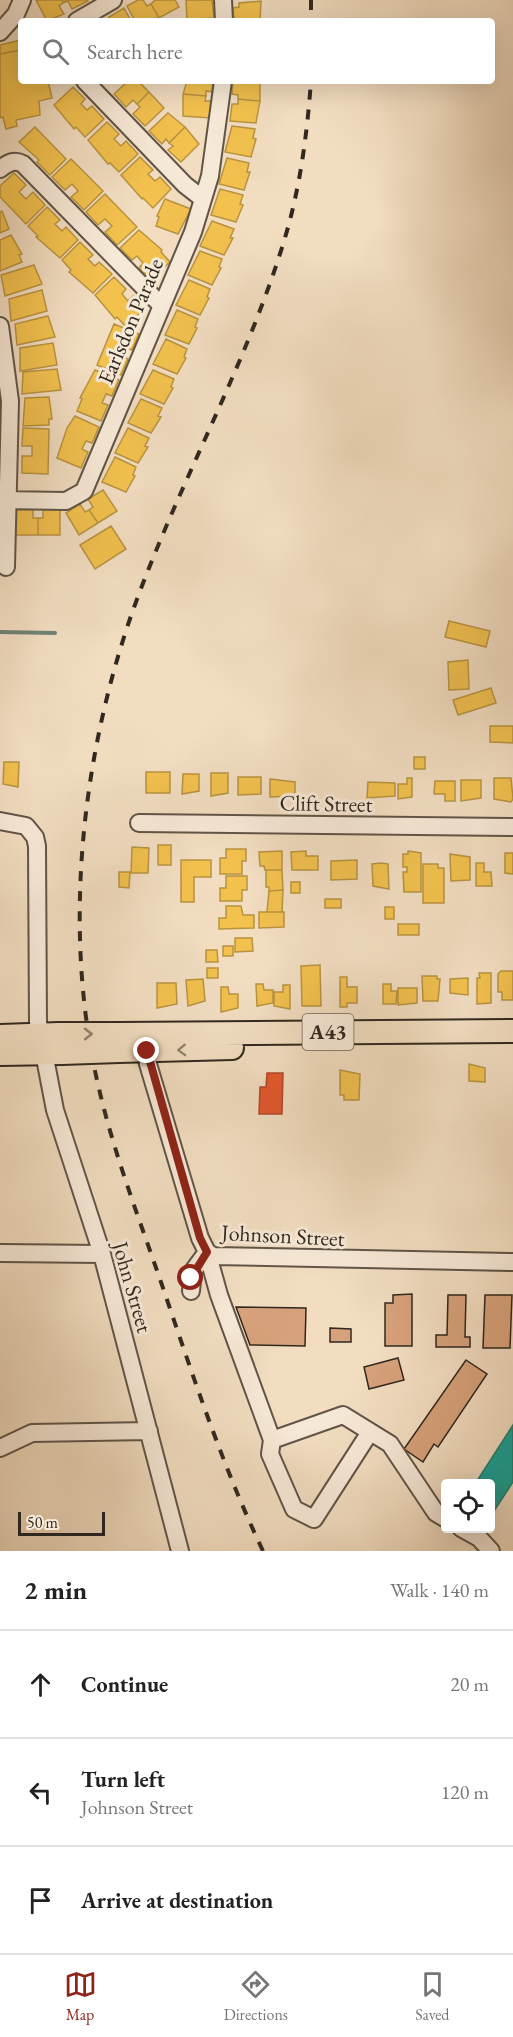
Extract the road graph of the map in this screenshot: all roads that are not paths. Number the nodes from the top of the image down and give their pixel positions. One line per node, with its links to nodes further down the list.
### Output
1 (113, 0): 4 (street)
2 (223, 0): 5 (street)
3 (21, 12): 6 (street)
4 (82, 18)
5 (224, 18)
6 (0, 32)
7 (88, 84): 10 (street)
8 (224, 84): 10 (street, Earlsdon Parade)
9 (0, 169): 11 (street)
10 (203, 199): 11 (street, Earlsdon Parade)
11 (161, 304): 13 (street, Earlsdon Parade)
12 (0, 326): 13 (street)
13 (5, 500): 14 (street)
14 (6, 567)
15 (0, 821): 21 (street, John Street)
16 (139, 823): 17 (street, Clift Street)
17 (513, 828)
18 (513, 1031): 20 (highway, A43)
19 (0, 1036): 21 (highway, A43)
20 (145, 1042): 21 (highway, A43, bridge); 22 (highway, A43, one-way to 20); 24 (street, Johnson Street)
21 (52, 1044): 23 (highway, A43); 26 (street, John Street)
22 (513, 1046)
23 (0, 1054)
24 (207, 1252): 27 (street, Johnson Street); 28 (street); 31 (street)
25 (0, 1253): 26 (street)
26 (102, 1254): 29 (street, John Street)
27 (513, 1262)
28 (191, 1291)
29 (149, 1431): 32 (street); 35 (street, John Street)
30 (370, 1432): 31 (street); 31 (street); 33 (street)
31 (272, 1440)
32 (0, 1448)
33 (441, 1516)
34 (470, 1533): 36 (street)
35 (180, 1551)
36 (491, 1551)

